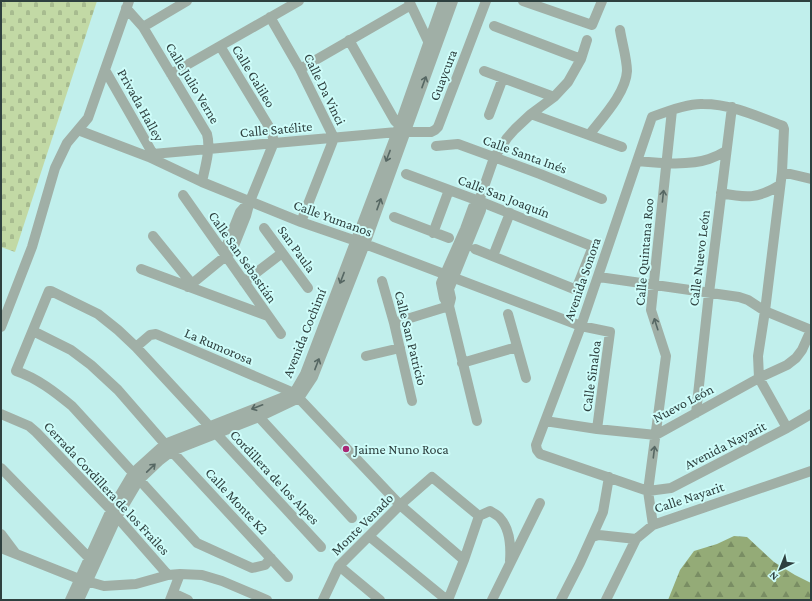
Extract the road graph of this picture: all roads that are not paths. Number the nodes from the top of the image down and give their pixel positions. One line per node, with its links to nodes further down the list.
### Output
1 (187, 1): 12 (street)
2 (299, 1): 10 (street)
3 (443, 1): 16 (street, Avenida Cochimí)
4 (453, 1): 30 (street, Avenida Cochimí, one-way to 4)
5 (486, 1): 30 (street, Guaycura)
6 (523, 1): 7 (street)
7 (602, 1)
8 (410, 3): 14 (street); 16 (street)
9 (128, 4): 12 (street, Calle Julio Verne); 20 (street)
10 (270, 17): 17 (street); 19 (street, Calle Da Vinci)
11 (494, 26): 18 (street)
12 (143, 27): 22 (street, Calle Julio Verne)
13 (620, 30): 31 (street)
14 (349, 40): 19 (street); 30 (street)
15 (587, 40): 18 (street)
16 (428, 41): 30 (street, Avenida Cochimí)
17 (220, 46): 22 (street); 33 (street, Calle Galileo)
18 (581, 59): 24 (street)
19 (300, 69): 32 (street, Calle Da Vinci)
20 (105, 70): 29 (street); 38 (street, Privada Halley)
21 (484, 71): 23 (street)
22 (171, 74): 36 (street, Calle Julio Verne)
23 (503, 78): 24 (street); 28 (street)
24 (554, 97): 27 (street)
25 (732, 107): 26 (street); 37 (street, Calle Nuevo León); 42 (street)
26 (672, 110): 40 (street, Avenida Sonora); 41 (street, Calle Quintana Roo)
27 (531, 114): 31 (street); 39 (street)
28 (489, 115)
29 (78, 130): 38 (street, Calle Yumanos); 80 (street)
30 (401, 130): 32 (street, Calle Satélite); 60 (street, Avenida Cochimí)
31 (589, 135): 35 (street)
32 (334, 138): 33 (street, Calle Satélite); 55 (street, Calle Da Vinci)
33 (274, 142): 36 (street, Calle Satélite); 51 (street)
34 (436, 146): 39 (street, Calle Santa Inés)
35 (622, 148)
36 (208, 149): 38 (street, Calle Satélite); 45 (street, Calle Julio Verne)
37 (726, 151): 41 (street); 48 (street, Calle Nuevo León)
38 (151, 156): 45 (street, Calle Yumanos)
39 (494, 158): 50 (street, Calle Santa Inés); 52 (street)
40 (637, 161): 41 (street); 67 (street, Avenida Sonora)
41 (667, 163): 71 (street, Calle Quintana Roo, one-way to 41)
42 (782, 172): 44 (street); 46 (street)
43 (406, 174): 47 (street, Calle San Joaquín)
44 (811, 179)
45 (202, 182): 51 (street, Calle Yumanos)
46 (780, 185): 48 (street); 75 (street)
47 (449, 190): 52 (street, Calle San Joaquín); 57 (street)
48 (721, 193): 73 (street, Calle Nuevo León)
49 (183, 194): 63 (street, Calle San Sebastián)
50 (602, 199)
51 (250, 201): 55 (street, Calle Yumanos); 63 (street)
52 (479, 201): 53 (street, Calle San Joaquín); 66 (street)
53 (510, 213): 64 (street); 64 (street, Calle San Joaquín)
54 (394, 217): 57 (street)
55 (301, 222): 60 (street, Calle Yumanos)
56 (264, 228): 62 (street, San Paula)
57 (433, 233): 59 (street)
58 (153, 236): 70 (street)
59 (449, 238)
60 (360, 242): 66 (street, Calle Yumanos); 91 (street, Avenida Cochimí)
61 (475, 249): 64 (street)
62 (282, 253): 69 (street); 72 (street, San Paula)
63 (226, 256): 69 (street, Calle San Sebastián); 70 (street)
64 (493, 256)
65 (141, 269): 70 (street)
66 (449, 276): 74 (street); 79 (street, Calle Yumanos)
67 (599, 277): 71 (street); 79 (street, Avenida Sonora)
68 (382, 281): 78 (street, Calle San Patricio)
69 (244, 282): 77 (street, Calle San Sebastián)
70 (190, 286): 77 (street)
71 (655, 286): 73 (street); 102 (street, Calle Quintana Roo, one-way to 71)
72 (308, 288)
73 (709, 293): 75 (street); 93 (street, Calle Nuevo León)
74 (449, 306): 78 (street); 88 (street)
75 (765, 311): 81 (street); 90 (street)
76 (508, 314): 85 (street)
77 (268, 316): 83 (street, Calle San Sebastián)
78 (394, 323): 86 (street, Calle San Patricio)
79 (582, 326): 98 (street, Avenida Sonora); 100 (street, Calle Sinaloa)
80 (1, 327)
81 (811, 330): 90 (street, Nuevo León)
82 (33, 331): 84 (street, Cordillera de los Alpes); 103 (street, Calle Monte K2); 107 (street)
83 (281, 334)
84 (136, 347): 91 (street, La Rumorosa); 101 (street, Cordillera de los Alpes)
85 (517, 347): 88 (street); 89 (street)
86 (400, 348): 87 (street); 92 (street, Calle San Patricio)
87 (366, 356)
88 (462, 362): 97 (street)
89 (526, 378)
90 (759, 378): 93 (street, Nuevo León); 99 (street)
91 (296, 396): 96 (street, Avenida Cochimí); 101 (street, Avenida Cochimí, one-way to 101); 111 (street)
92 (412, 401)
93 (696, 413): 102 (street, Nuevo León)
94 (1, 414): 112 (street, Cerrada Cordillera de los Frailes)
95 (811, 414): 99 (street, Avenida Nayarit)
96 (259, 417): 101 (street, Avenida Cochimí); 114 (street)
97 (477, 421)
98 (545, 421): 100 (street, Nuevo León); 104 (street, Avenida Sonora)
99 (787, 428): 109 (street, Avenida Nayarit)
100 (597, 429): 102 (street, Nuevo León)
101 (212, 430): 103 (street, Avenida Cochimí); 120 (street, Cordillera de los Alpes)
102 (656, 435): 109 (street, Calle Quintana Roo, one-way to 102)
103 (169, 448): 107 (street, Avenida Cochimí); 123 (street, Calle Monte K2)
104 (536, 450): 108 (street, Calle Nayarit)
105 (1, 468): 125 (street)
106 (811, 471): 115 (street, Calle Nayarit)
107 (136, 476): 112 (street, Avenida Cochimí); 123 (street)
108 (609, 477): 109 (street, Calle Nayarit); 118 (street)
109 (648, 490): 115 (street, Calle Nayarit)
110 (540, 503): 127 (street)
111 (400, 505): 113 (street, Monte Venado); 117 (street, Monte Venado); 124 (street)
112 (114, 514): 125 (street, Avenida Cochimí); 129 (street, Cerrada Cordillera de los Frailes)
113 (479, 516): 124 (street); 127 (street)
114 (352, 518)
115 (653, 525): 119 (street)
116 (1, 534): 122 (street)
117 (370, 536): 126 (street, Monte Venado); 139 (street)
118 (592, 537): 119 (street); 141 (street)
119 (636, 539): 142 (street)
120 (321, 547)
121 (1, 548): 122 (street)
122 (16, 554): 131 (street)
123 (271, 558): 130 (street, Calle Monte K2)
124 (464, 560): 139 (street)
125 (92, 561): 131 (street, Avenida Cochimí)
126 (339, 566): 137 (street, Monte Venado); 138 (street)
127 (508, 570): 140 (street)
128 (180, 574): 129 (street); 132 (street); 136 (street)
129 (168, 575): 131 (street)
130 (288, 576)
131 (83, 581): 133 (street, Avenida Cochimí); 134 (street, Avenida Cochimí)
132 (172, 597): 135 (street)
133 (70, 600)
134 (79, 600)
135 (188, 600)
136 (267, 600)
137 (324, 600)
138 (380, 600)
139 (447, 600)
140 (492, 600)
141 (561, 600)
142 (606, 600)

